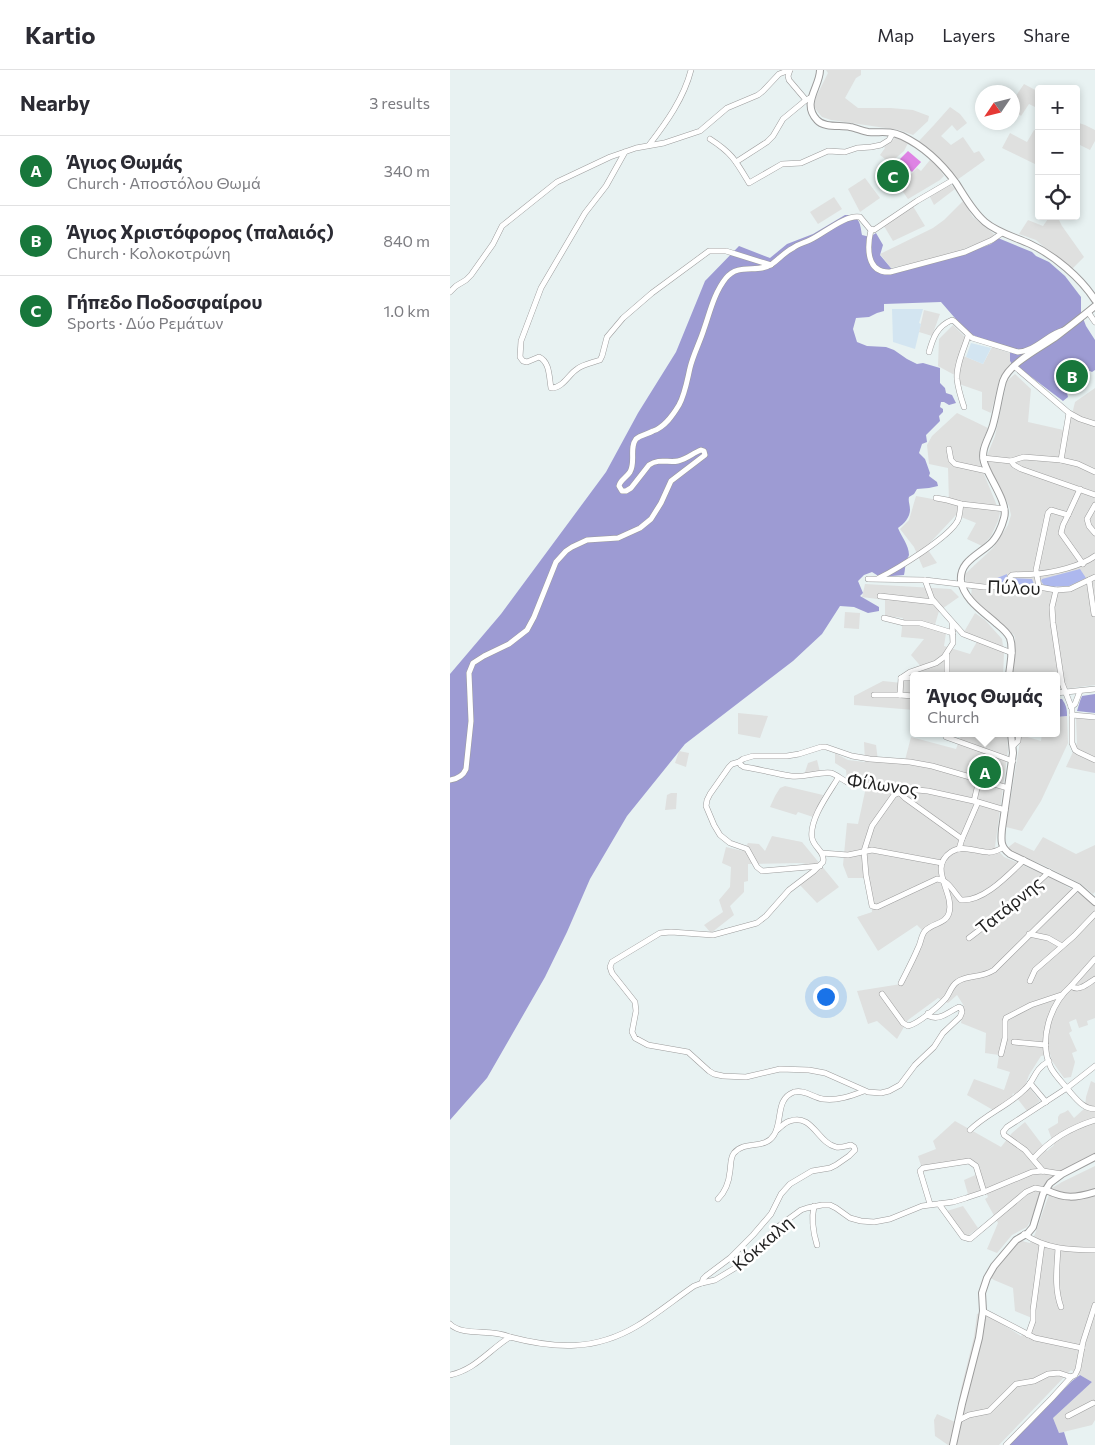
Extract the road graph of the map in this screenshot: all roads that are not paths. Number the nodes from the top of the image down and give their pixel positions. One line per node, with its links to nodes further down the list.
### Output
1 (691, 70): 7 (street)
2 (791, 70): 4 (street); 7 (street)
3 (823, 71): 4 (street)
4 (809, 99): 5 (street); 9 (street)
5 (893, 133): 9 (street); 10 (street)
6 (710, 139): 9 (street)
7 (649, 146): 8 (street)
8 (625, 152): 13 (street); 14 (street)
9 (736, 162)
10 (953, 180): 11 (street); 12 (street)
11 (871, 230): 12 (street); 13 (street)
12 (1002, 233): 15 (street)
13 (772, 265): 82 (street)
14 (450, 292)
15 (1095, 300)
16 (1095, 306): 17 (street)
17 (1088, 312): 18 (street); 19 (street)
18 (1095, 322)
19 (1064, 330): 20 (street); 22 (street)
20 (968, 336): 21 (street); 23 (street)
21 (929, 352)
22 (1014, 366): 24 (street); 27 (street)
23 (964, 408)
24 (1069, 413): 25 (street); 28 (street)
25 (1095, 424)
26 (949, 449): 30 (street)
27 (983, 458): 29 (street); 30 (street)
28 (1061, 460): 29 (street); 31 (street)
29 (1011, 461): 32 (street)
30 (987, 471): 37 (street)
31 (1095, 472)
32 (1080, 489): 33 (street); 38 (street)
33 (1095, 495)
34 (936, 498): 35 (street)
35 (961, 504): 37 (street); 45 (street)
36 (1095, 505): 39 (street)
37 (1005, 509): 48 (street)
38 (1068, 515): 41 (street); 42 (street)
39 (1095, 533)
40 (1095, 556): 41 (street)
41 (1083, 564): 42 (street)
42 (1036, 574): 49 (street); 50 (street)
43 (1095, 578): 47 (street)
44 (868, 579): 45 (street, Πύλου)
45 (879, 579): 46 (street, Πύλου)
46 (925, 580): 48 (street, Πύλου); 53 (street)
47 (1089, 580): 51 (street); 54 (street)
48 (961, 583): 49 (street, Πύλου); 58 (street)
49 (1008, 588): 50 (street, Πύλου)
50 (1039, 588): 51 (street, Πύλου)
51 (1056, 590): 66 (street, Πύλου)
52 (880, 596): 53 (street)
53 (934, 602): 56 (street)
54 (1094, 614)
55 (884, 618): 57 (street)
56 (952, 623): 57 (street); 58 (street)
57 (953, 633): 59 (street)
58 (1012, 653): 61 (street)
59 (947, 655): 60 (street); 62 (street)
60 (947, 672)
61 (1010, 672)
62 (902, 678): 63 (street); 69 (street)
63 (910, 678)
64 (1095, 688): 65 (street)
65 (1080, 691): 66 (street); 71 (street)
66 (1066, 692): 67 (street); 71 (street, Πύλου)
67 (1060, 693)
68 (874, 695): 69 (street)
69 (900, 695): 70 (street)
70 (910, 696)
71 (1071, 707): 72 (street, Πύλου)
72 (1072, 715): 73 (street); 78 (street, Πύλου)
73 (1095, 717)
74 (946, 737): 80 (street)
75 (1012, 737): 77 (street)
76 (1018, 737): 77 (street)
77 (1013, 746): 80 (street)
78 (1095, 760)
79 (741, 761): 81 (street, Φίλωνος); 83 (street); 96 (street)
80 (1012, 761): 85 (street)
81 (838, 778): 84 (street, Φίλωνος); 93 (street)
82 (450, 780)
83 (978, 780): 85 (street); 87 (street)
84 (904, 788): 86 (street); 87 (street, Φίλωνος)
85 (1008, 788): 88 (street)
86 (901, 794): 89 (street); 92 (street)
87 (976, 802): 88 (street, Φίλωνος); 89 (street)
88 (1005, 810): 90 (street)
89 (962, 839): 91 (street)
90 (1002, 848): 91 (street); 94 (street)
91 (959, 849): 95 (street)
92 (864, 851): 93 (street); 95 (street); 98 (street)
93 (822, 853): 96 (street)
94 (1024, 860): 97 (street); 98 (street)
95 (942, 864): 98 (street)
96 (820, 866): 120 (street)
97 (1049, 872): 99 (street); 103 (street, Τατάρνης)
98 (942, 880): 108 (street)
99 (1078, 888): 100 (street); 102 (street)
100 (1095, 902)
101 (1095, 914): 104 (street)
102 (1029, 934): 104 (street); 112 (street)
103 (969, 938)
104 (1062, 946): 107 (street)
105 (1095, 959): 109 (street)
106 (1095, 980): 109 (street)
107 (1030, 982)
108 (901, 983)
109 (1070, 986): 111 (street)
110 (882, 994): 112 (street)
111 (1061, 995): 114 (street); 115 (street)
112 (928, 1013): 120 (street)
113 (1014, 1042): 114 (street)
114 (1046, 1045): 116 (street)
115 (1001, 1054)
116 (1049, 1061): 118 (street); 119 (street)
117 (1095, 1066): 119 (street)
118 (1030, 1083): 121 (street); 125 (street)
119 (1067, 1088): 121 (street); 122 (street)
120 (864, 1091): 124 (street)
121 (1046, 1102): 127 (street)
122 (1095, 1109)
123 (1095, 1120): 127 (street)
124 (777, 1130): 133 (street); 142 (street)
125 (970, 1130)
126 (1095, 1157): 129 (street)
127 (1033, 1158): 128 (street)
128 (1043, 1171): 129 (street); 131 (street)
129 (1062, 1174): 130 (street)
130 (1046, 1190): 132 (street); 135 (street); 137 (street)
131 (984, 1192): 134 (street); 135 (street)
132 (1095, 1192)
133 (718, 1199)
134 (930, 1204): 135 (street); 136 (street)
135 (939, 1204)
136 (814, 1206): 139 (street); 142 (street, Κόκκαλη)
137 (1024, 1234): 138 (street); 145 (street)
138 (1042, 1244): 140 (street); 150 (street)
139 (817, 1245)
140 (1058, 1248): 141 (street); 144 (street)
141 (1095, 1250)
142 (702, 1283): 151 (street, Κόκκαλη)
143 (1095, 1305): 146 (street)
144 (1062, 1307)
145 (983, 1312): 150 (street); 157 (street)
146 (1094, 1313): 148 (street)
147 (450, 1324): 151 (street, Κόκκαλη)
148 (1089, 1326): 149 (street); 152 (street)
149 (1095, 1327)
150 (1028, 1335): 152 (street)
151 (510, 1336): 153 (street)
152 (1082, 1348): 154 (street)
153 (450, 1375)
154 (1072, 1377): 157 (street); 158 (street)
155 (1094, 1403): 156 (street)
156 (1068, 1416)
157 (959, 1420): 159 (street)
158 (1006, 1444)
159 (953, 1445)

